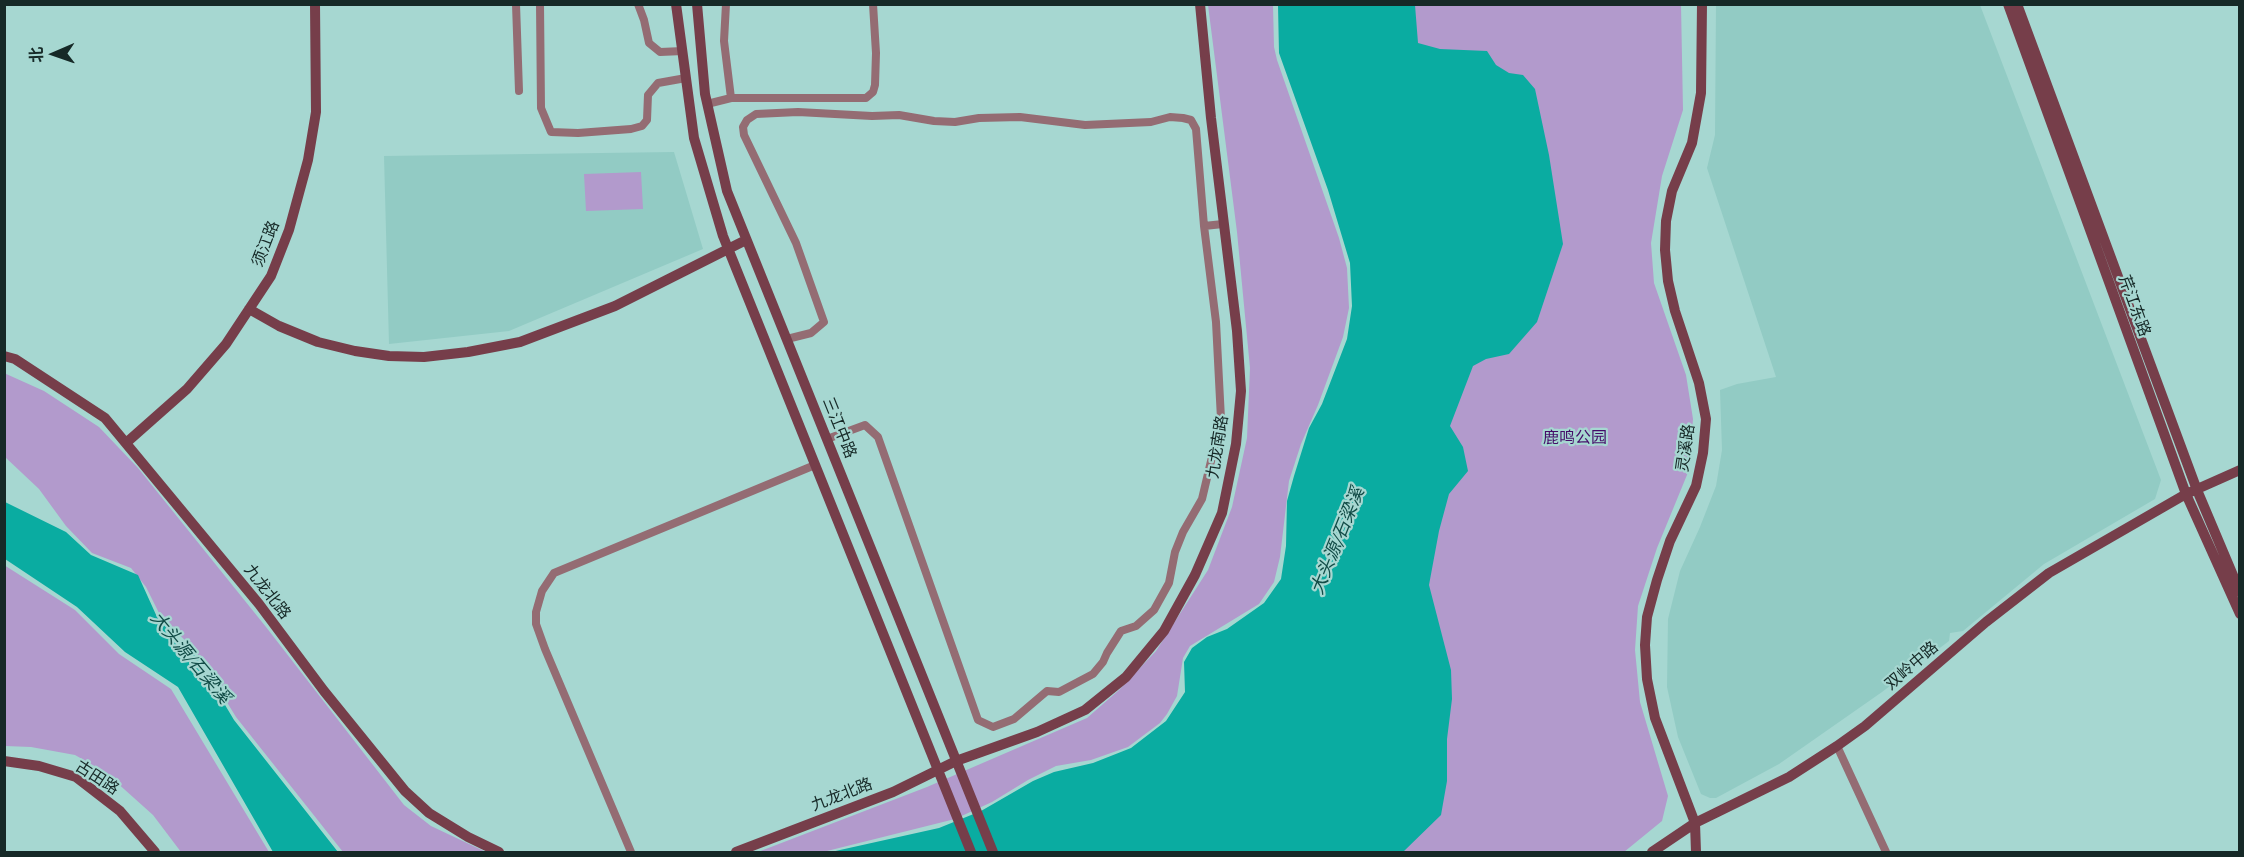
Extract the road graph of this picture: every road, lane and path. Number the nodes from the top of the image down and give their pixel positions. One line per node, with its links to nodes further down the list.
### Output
1 (315, 4): 22 (street, 须江路)
2 (516, 4): 15 (street)
3 (540, 4): 14 (street)
4 (638, 4): 13 (street)
5 (676, 4): 13 (street)
6 (697, 4): 17 (street, 三江中路)
7 (726, 4): 16 (street)
8 (873, 4): 16 (street)
9 (1200, 4): 18 (street, 九龙南路)
10 (1702, 4): 36 (street, 灵溪路)
11 (2008, 4): 29 (street, 芹江东路)
12 (2017, 4): 29 (street, 芹江东路)
13 (683, 51): 14 (street)
14 (686, 78): 21 (street)
15 (519, 91)
16 (731, 98): 17 (street)
17 (707, 104): 20 (street, 三江中路)
18 (1223, 224): 19 (street); 34 (street, 九龙南路)
19 (1204, 226): 23 (street); 25 (street)
20 (746, 240): 21 (street); 23 (street, 三江中路)
21 (728, 248): 22 (street); 27 (street)
22 (249, 309): 26 (street, 须江路)
23 (786, 339): 25 (street, 三江中路)
24 (4, 356): 26 (street, 九龙北路)
25 (827, 439): 34 (street, 三江中路)
26 (126, 443): 38 (street, 九龙北路)
27 (815, 465): 35 (street); 39 (street)
28 (2240, 470): 29 (street, 双岭中路)
29 (2192, 492): 30 (street, 芹江东路); 31 (street, 芹江东路); 32 (street, 双岭中路)
30 (2240, 592)
31 (2240, 614)
32 (1838, 746): 36 (street, 双岭中路); 45 (street)
33 (4, 761): 37 (street, 古田路)
34 (956, 761): 35 (street, 九龙北路); 42 (street, 三江中路)
35 (938, 770): 40 (street, 九龙北路); 41 (street)
36 (1695, 823): 43 (street, 双岭中路); 44 (street, 灵溪路)
37 (155, 852)
38 (499, 852)
39 (631, 852)
40 (736, 852)
41 (971, 852)
42 (993, 852)
43 (1652, 852)
44 (1696, 852)
45 (1886, 852)

